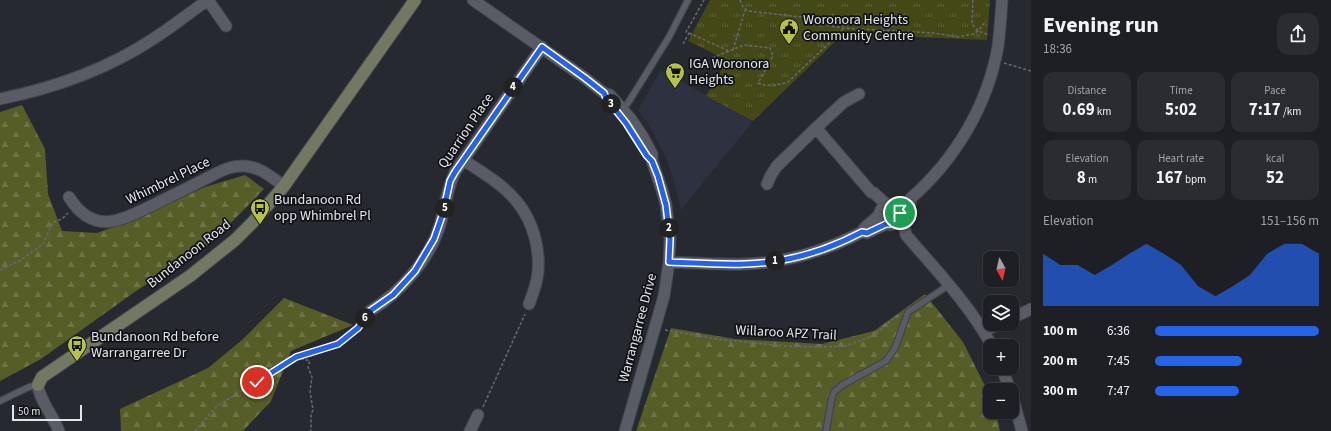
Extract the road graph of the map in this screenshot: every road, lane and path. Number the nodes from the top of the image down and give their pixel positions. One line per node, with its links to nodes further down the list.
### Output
1 (208, 0): 11 (street); 24 (street)
2 (415, 0): 29 (street, Bundanoon Road)
3 (473, 0): 17 (street, Warrangarree Drive)
4 (688, 0): 25 (lane)
5 (704, 0): 14 (path)
6 (740, 0): 9 (path)
7 (973, 0): 13 (path)
8 (1002, 0): 15 (street)
9 (746, 9): 12 (path); 18 (path)
10 (986, 21): 13 (path)
11 (226, 26)
12 (842, 28): 13 (path); 18 (path)
13 (978, 31): 15 (path)
14 (689, 33): 16 (path); 19 (path)
15 (999, 35): 21 (street)
16 (683, 44)
17 (542, 47): 25 (street, Warrangarree Drive); 27 (street, Quarrion Place)
18 (733, 50): 19 (path)
19 (729, 51): 20 (path)
20 (712, 58)
21 (994, 61): 22 (path); 31 (street)
22 (1031, 70)
23 (859, 94): 26 (street)
24 (0, 99)
25 (621, 111): 32 (street, Warrangarree Drive)
26 (816, 128): 28 (street); 31 (street)
27 (463, 160): 35 (street); 37 (street, Quarrion Place)
28 (767, 184)
29 (284, 186): 30 (street, Whimbrel Place); 45 (street, Bundanoon Road)
30 (72, 201): 33 (path)
31 (889, 215): 32 (street); 34 (street)
32 (669, 262): 40 (street, Warrangarree Drive)
33 (0, 270)
34 (948, 285): 38 (lane); 41 (street)
35 (529, 304): 47 (path)
36 (1031, 309): 39 (street)
37 (370, 311): 44 (path)
38 (908, 312): 40 (path, Willaroo APZ Trail); 54 (lane)
39 (1019, 315)
40 (655, 328): 53 (street, Warrangarree Drive)
41 (983, 330)
42 (984, 331): 43 (street)
43 (988, 339)
44 (296, 357): 50 (path); 51 (path)
45 (38, 385): 46 (lane); 49 (street)
46 (0, 401)
47 (478, 416): 52 (street)
48 (1019, 419): 55 (street)
49 (59, 431)
50 (195, 431)
51 (311, 431)
52 (470, 431)
53 (625, 431)
54 (826, 431)
55 (1022, 431)

